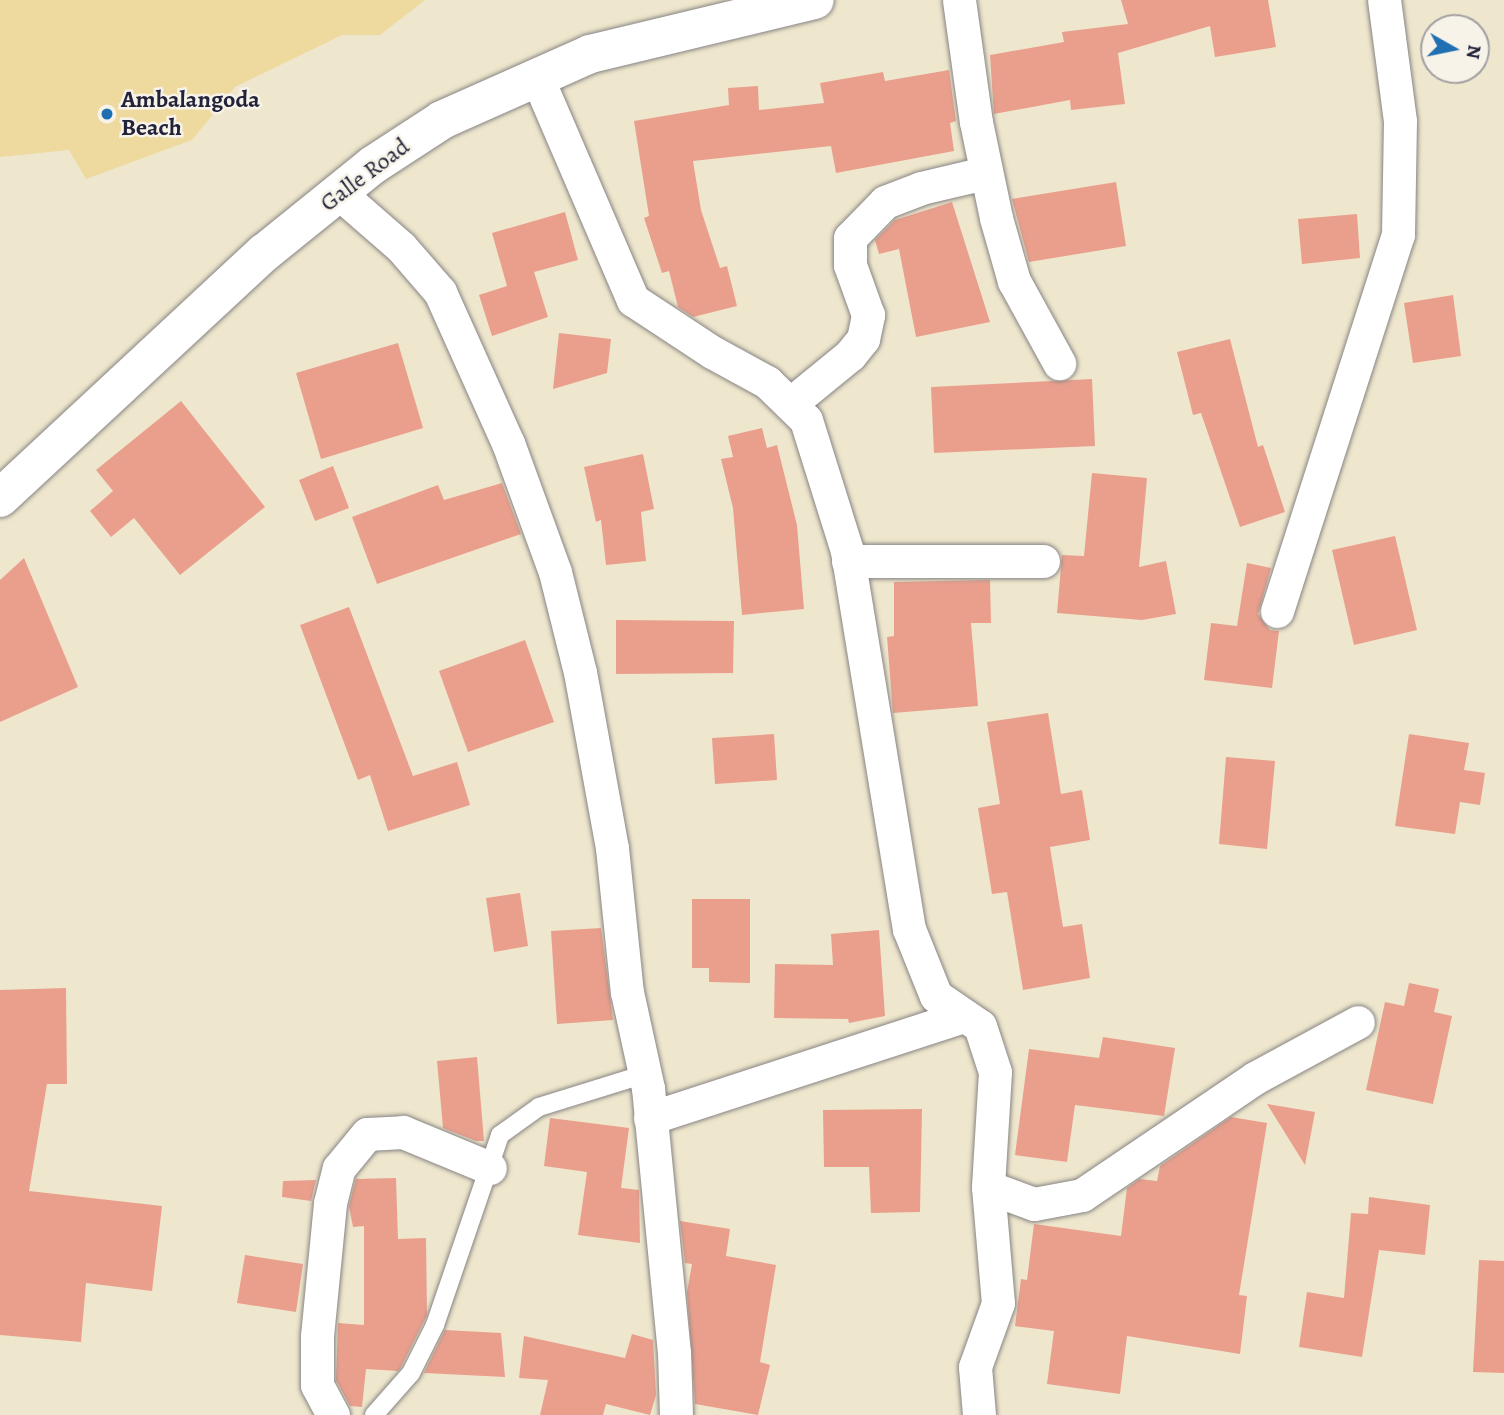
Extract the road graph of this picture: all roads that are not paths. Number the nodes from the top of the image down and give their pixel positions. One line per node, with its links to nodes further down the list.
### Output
1 (815, 0): 4 (highway, Galle Road)
2 (959, 0): 5 (street)
3 (1384, 0): 12 (street)
4 (536, 75): 6 (highway, Galle Road); 8 (street)
5 (985, 173): 7 (street); 8 (street)
6 (339, 194): 9 (highway, Galle Road); 15 (street)
7 (1059, 363)
8 (789, 404): 11 (street)
9 (0, 498)
10 (1043, 561): 11 (street)
11 (848, 562): 13 (street)
12 (1278, 611)
13 (964, 1016): 16 (street); 18 (street)
14 (1359, 1022): 18 (street)
15 (645, 1074): 16 (street); 17 (lane)
16 (650, 1118): 21 (street)
17 (490, 1168): 19 (street); 20 (lane)
18 (988, 1187): 22 (street)
19 (333, 1415)
20 (374, 1415)
21 (676, 1415)
22 (979, 1415)

